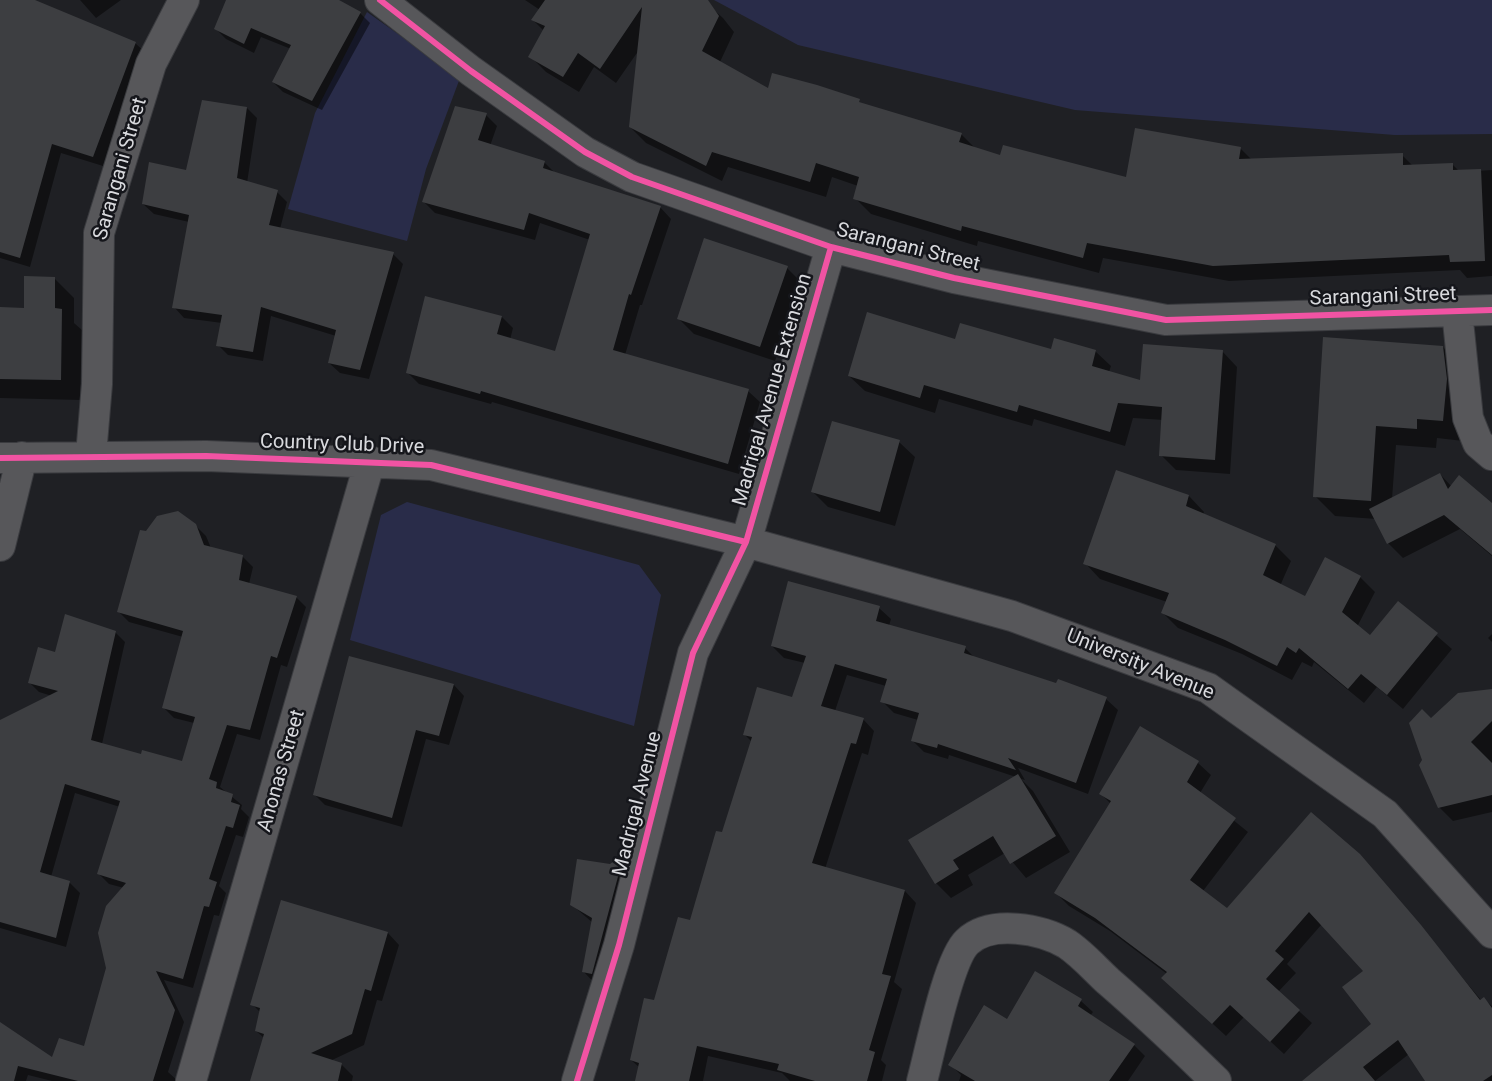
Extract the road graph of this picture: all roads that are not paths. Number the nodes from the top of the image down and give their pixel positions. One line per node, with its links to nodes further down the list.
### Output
1 (184, 0): 6 (street, Sarangani Street)
2 (380, 0): 3 (street, Sarangani Street)
3 (831, 247): 5 (street, Sarangani Street); 10 (street, Madrigal Avenue Extension)
4 (1492, 310): 5 (street, Sarangani Street)
5 (1457, 311): 7 (street)
6 (91, 455): 8 (street, Country Club Drive); 9 (street, Country Club Drive)
7 (1492, 455)
8 (11, 458): 11 (street)
9 (370, 461): 10 (street, Country Club Drive); 13 (street, Anonas Street)
10 (746, 542): 12 (street, University Avenue); 14 (street, Madrigal Avenue)
11 (0, 546)
12 (1492, 933)
13 (191, 1081)
14 (577, 1081)
15 (922, 1081): 16 (street)
16 (1216, 1081)

